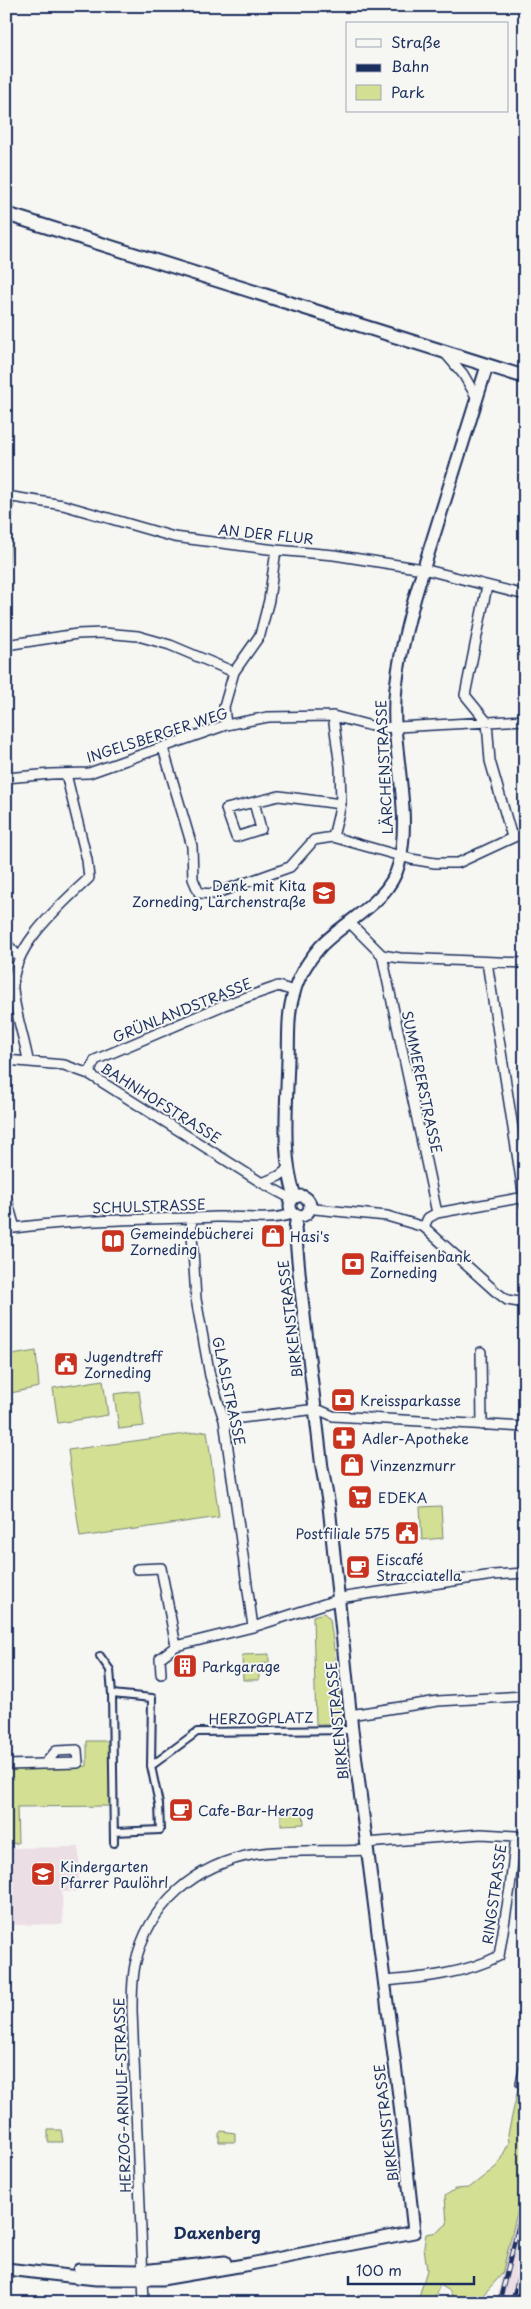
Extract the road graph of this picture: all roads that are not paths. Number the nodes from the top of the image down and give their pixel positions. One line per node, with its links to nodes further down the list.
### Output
1 (6, 214): 2 (main road)
2 (445, 353): 3 (main road); 5 (street)
3 (487, 366): 4 (main road); 5 (street, LÄRCHENSTRASSE)
4 (525, 378)
5 (477, 398): 8 (street, LÄRCHENSTRASSE)
6 (6, 496): 7 (street, AN DER FLUR)
7 (276, 550): 8 (street, AN DER FLUR); 12 (street)
8 (423, 569): 9 (street, AN DER FLUR); 17 (street, LÄRCHENSTRASSE)
9 (487, 586): 10 (street, AN DER FLUR); 15 (street)
10 (525, 595)
11 (6, 645): 12 (street)
12 (234, 672): 16 (street)
13 (333, 716): 16 (street, INGELSBERGER WEG); 17 (street, INGELSBERGER WEG); 22 (street)
14 (525, 720): 15 (street, INGELSBERGER WEG)
15 (487, 722): 17 (street, INGELSBERGER WEG); 25 (street)
16 (226, 725): 18 (street, INGELSBERGER WEG)
17 (394, 727): 26 (street, LÄRCHENSTRASSE)
18 (163, 748): 19 (street, INGELSBERGER WEG); 24 (street)
19 (66, 774): 20 (street, INGELSBERGER WEG); 30 (street)
20 (6, 778)
21 (254, 802): 21 (street); 22 (street)
22 (341, 804): 24 (street)
23 (525, 832): 25 (street)
24 (333, 837): 26 (street)
25 (512, 837): 26 (street)
26 (400, 857): 27 (street, LÄRCHENSTRASSE)
27 (350, 923): 29 (street); 33 (street, LÄRCHENSTRASSE)
28 (6, 943): 30 (street)
29 (382, 956): 31 (street); 43 (street, SUMMERERSTRASSE)
30 (20, 958): 35 (street)
31 (487, 962): 32 (street); 41 (street)
32 (525, 963)
33 (294, 991): 36 (street, GRÜNLANDSTRASSE); 37 (street, LÄRCHENSTRASSE)
34 (6, 1060): 35 (street, BAHNHOFSTRASSE)
35 (28, 1060): 36 (street, BAHNHOFSTRASSE)
36 (89, 1074): 38 (street, BAHNHOFSTRASSE)
37 (288, 1169): 38 (street); 40 (street, LÄRCHENSTRASSE)
38 (262, 1183): 40 (street, BAHNHOFSTRASSE)
39 (6, 1197): 47 (street)
40 (294, 1197): 42 (street); 44 (street)
41 (524, 1200): 43 (street)
42 (310, 1206): 44 (street); 46 (street)
43 (437, 1213): 46 (street)
44 (295, 1215): 45 (street, SCHULSTRASSE); 50 (street, BIRKENSTRASSE)
45 (191, 1218): 47 (street, SCHULSTRASSE); 51 (street, GLASLSTRASSE)
46 (424, 1227): 48 (street)
47 (11, 1229)
48 (525, 1303)
49 (481, 1352): 52 (street)
50 (316, 1409): 51 (street); 52 (street); 56 (street, BIRKENSTRASSE)
51 (224, 1420): 57 (street, GLASLSTRASSE)
52 (482, 1425): 53 (street)
53 (525, 1427)
54 (137, 1569): 58 (street)
55 (525, 1573): 56 (street)
56 (339, 1600): 57 (street); 63 (street, BIRKENSTRASSE)
57 (253, 1627): 58 (street)
58 (176, 1646): 60 (street)
59 (100, 1656): 61 (street)
60 (161, 1674)
61 (112, 1694): 67 (street); 68 (street)
62 (525, 1696): 63 (street)
63 (350, 1715): 64 (street, BIRKENSTRASSE)
64 (352, 1730): 67 (street, HERZOGPLATZ); 70 (street, BIRKENSTRASSE)
65 (45, 1764): 66 (street)
66 (6, 1765)
67 (151, 1766): 68 (street)
68 (114, 1832): 69 (street)
69 (114, 1843)
70 (367, 1847): 71 (street, BIRKENSTRASSE); 71 (street, RINGSTRASSE); 76 (street, HERZOG-ARNULF-STRASSE)
71 (384, 1981): 76 (street, BIRKENSTRASSE)
72 (525, 2066): 73 (street)
73 (521, 2082)
74 (6, 2261): 76 (street)
75 (6, 2269): 76 (street)
76 (142, 2275): 77 (street, HERZOG-ARNULF-STRASSE)
77 (144, 2303)

